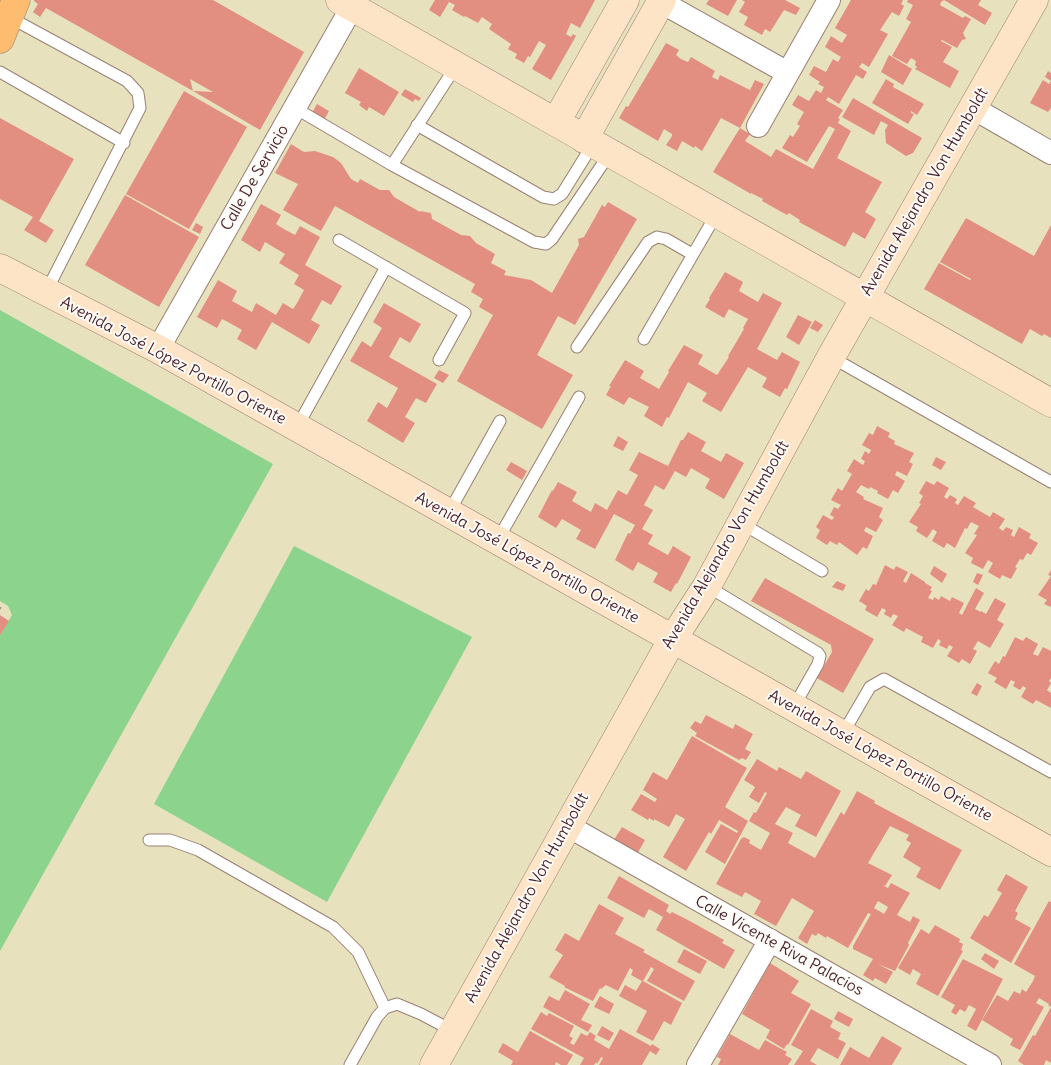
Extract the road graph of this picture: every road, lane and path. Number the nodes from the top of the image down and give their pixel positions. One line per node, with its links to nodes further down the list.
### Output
1 (625, 0): 12 (main road)
2 (829, 0): 9 (street)
3 (1034, 0): 11 (main road, Avenida Alejandro Von Humboldt)
4 (660, 1): 9 (street); 16 (main road)
5 (346, 3): 7 (main road); 10 (street, Calle De Servicio)
6 (8, 19): 15 (lane)
7 (456, 66): 12 (main road); 13 (lane)
8 (0, 72): 15 (lane)
9 (788, 73): 14 (street)
10 (295, 108): 18 (lane); 28 (street, Calle De Servicio)
11 (973, 108): 17 (street); 25 (main road, Avenida Alejandro Von Humboldt)
12 (556, 122): 16 (main road)
13 (417, 125): 16 (lane); 18 (lane)
14 (758, 126)
15 (124, 143): 24 (lane)
16 (596, 145): 18 (lane); 19 (main road)
17 (1051, 153)
18 (392, 165)
19 (717, 212): 21 (lane); 25 (main road)
20 (339, 240): 22 (lane)
21 (692, 254): 26 (lane); 27 (lane)
22 (386, 267): 30 (lane); 34 (lane)
23 (0, 268): 24 (main road, Avenida José López Portillo Oriente)
24 (46, 292): 28 (main road, Avenida José López Portillo Oriente)
25 (865, 298): 29 (main road, Avenida Alejandro Von Humboldt); 32 (main road)
26 (644, 339)
27 (578, 347)
28 (158, 350): 34 (main road, Avenida José López Portillo Oriente)
29 (832, 357): 35 (lane); 37 (main road, Avenida Alejandro Von Humboldt)
30 (439, 360)
31 (579, 397): 38 (lane)
32 (1051, 403)
33 (500, 421): 36 (lane)
34 (297, 428): 36 (main road, Avenida José López Portillo Oriente)
35 (1051, 482)
36 (448, 514): 38 (main road, Avenida José López Portillo Oriente)
37 (740, 523): 39 (lane); 40 (main road, Avenida Alejandro Von Humboldt)
38 (497, 541): 41 (main road, Avenida José López Portillo Oriente)
39 (822, 571)
40 (707, 586): 41 (main road, Avenida Alejandro Von Humboldt); 42 (lane)
41 (672, 640): 42 (main road, Avenida José López Portillo Oriente); 45 (main road, Avenida Alejandro Von Humboldt)
42 (793, 708): 43 (main road, Avenida José López Portillo Oriente)
43 (842, 735): 44 (lane); 47 (main road, Avenida José López Portillo Oriente)
44 (1051, 772)
45 (568, 826): 48 (street, Calle Vicente Riva Palacios); 50 (main road, Avenida Alejandro Von Humboldt)
46 (149, 840): 49 (lane)
47 (1051, 852)
48 (770, 940): 53 (street); 54 (street, Calle Vicente Riva Palacios)
49 (385, 1008): 50 (lane); 51 (lane)
50 (453, 1031): 52 (main road, Avenida Alejandro Von Humboldt)
51 (350, 1065)
52 (434, 1065)
53 (698, 1065)
54 (990, 1065)

